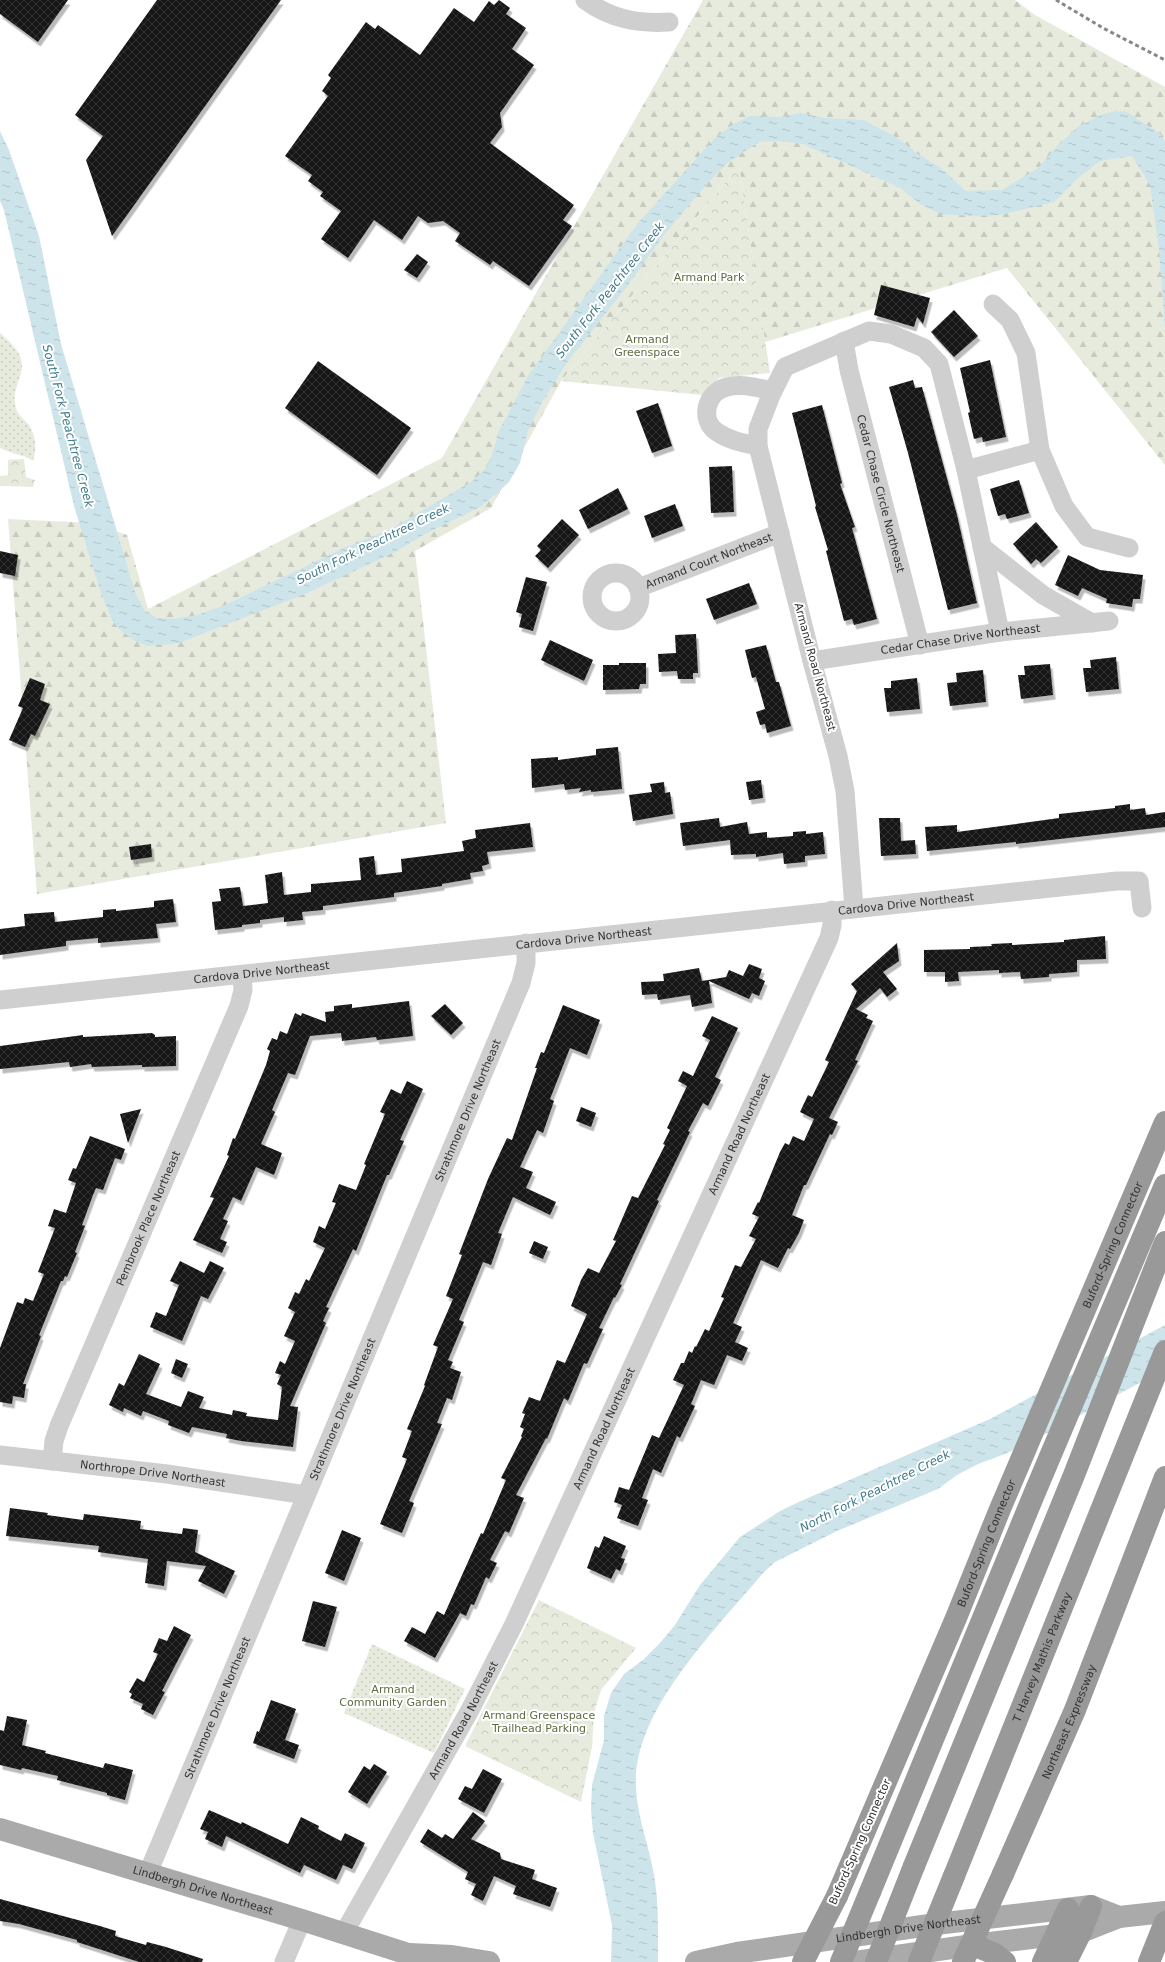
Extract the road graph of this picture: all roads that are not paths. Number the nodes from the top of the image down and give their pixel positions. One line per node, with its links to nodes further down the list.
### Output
1 (585, 0): 2 (street)
2 (670, 22)
3 (993, 304): 7 (street)
4 (844, 341): 5 (street); 8 (street); 14 (street, Cedar Chase Circle Northeast)
5 (773, 391): 6 (street); 6 (street)
6 (758, 437): 9 (street, Armand Road Northeast)
7 (1040, 450): 8 (street); 11 (street)
8 (966, 470): 10 (street)
9 (780, 533): 12 (street, Armand Court Northeast); 15 (street, Armand Road Northeast)
10 (982, 547): 13 (street); 13 (street, Cedar Chase Drive Northeast)
11 (1129, 548)
12 (638, 588)
13 (1000, 632): 14 (street, Cedar Chase Drive Northeast)
14 (920, 645): 15 (street, Cedar Chase Drive Northeast)
15 (812, 661): 16 (street, Armand Road Northeast)
16 (854, 908): 17 (street, Cardova Drive Northeast); 18 (street, Cardova Drive Northeast)
17 (1142, 908)
18 (832, 910): 19 (street, Cardova Drive Northeast); 39 (street, Armand Road Northeast)
19 (526, 943): 20 (street, Cardova Drive Northeast); 29 (street, Strathmore Drive Northeast)
20 (242, 974): 21 (street, Cardova Drive Northeast); 27 (street, Pembrook Place Northeast)
21 (0, 1000)
22 (1165, 1122): 47 (highway, Buford-Spring Connector, bridge)
23 (1165, 1185): 48 (highway, bridge)
24 (1165, 1242): 50 (highway, bridge)
25 (1165, 1351): 51 (highway, T Harvey Mathis Parkway, bridge)
26 (0, 1455): 27 (street, Northrope Drive Northeast)
27 (52, 1461): 29 (street, Northrope Drive Northeast)
28 (1165, 1477): 42 (highway, Northeast Expressway, bridge)
29 (306, 1495): 31 (street, Strathmore Drive Northeast)
30 (0, 1829): 31 (main road, Lindbergh Drive Northeast)
31 (148, 1873): 36 (main road, Lindbergh Drive Northeast)
32 (1091, 1906): 33 (main road, Lindbergh Drive Northeast); 35 (main road, Lindbergh Drive Northeast); 38 (highway)
33 (1068, 1909): 40 (highway); 43 (main road, Lindbergh Drive Northeast)
34 (1165, 1912): 35 (main road, Lindbergh Drive Northeast)
35 (1119, 1917): 38 (main road, Lindbergh Drive Northeast)
36 (302, 1920): 39 (main road, Lindbergh Drive Northeast); 44 (street)
37 (1165, 1922): 55 (highway)
38 (1081, 1932): 40 (main road, Lindbergh Drive Northeast); 54 (highway)
39 (344, 1933): 41 (main road, Lindbergh Drive Northeast)
40 (1057, 1935): 42 (main road, Lindbergh Drive Northeast); 53 (highway)
41 (404, 1953): 45 (main road, Lindbergh Drive Northeast); 46 (main road, Lindbergh Drive Northeast)
42 (968, 1953): 49 (main road, Lindbergh Drive Northeast); 52 (highway)
43 (700, 1961)
44 (284, 1962)
45 (424, 1962)
46 (489, 1962)
47 (804, 1962)
48 (841, 1962)
49 (855, 1962)
50 (876, 1962)
51 (918, 1962)
52 (1005, 1962)
53 (1043, 1962)
54 (1066, 1962)
55 (1149, 1962)

